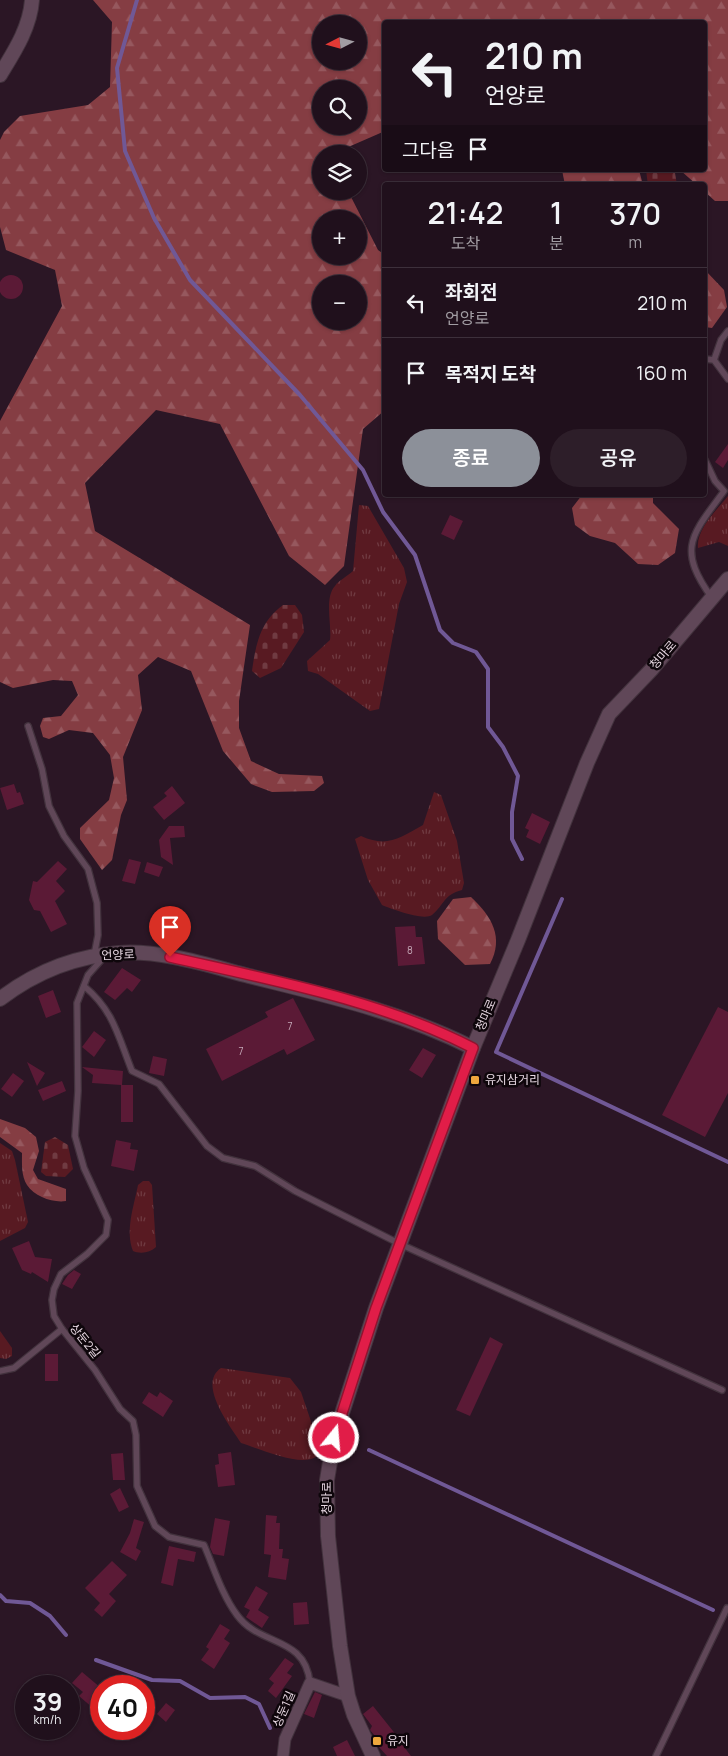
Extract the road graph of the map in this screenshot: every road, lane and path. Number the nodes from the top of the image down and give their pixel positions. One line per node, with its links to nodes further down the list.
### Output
1 (32, 0): 2 (street)
2 (0, 75)
3 (728, 331): 5 (lane)
4 (707, 358): 5 (lane)
5 (714, 360): 6 (lane)
6 (728, 378)
7 (707, 464): 8 (lane)
8 (726, 489): 10 (lane)
9 (728, 579): 10 (street, 청마로)
10 (712, 598): 15 (street, 청마로)
11 (28, 726): 12 (lane)
12 (100, 955): 13 (lane, 상둔2길); 14 (street, 언양로); 15 (street, 언양로)
13 (84, 986): 16 (lane); 17 (lane, 상둔2길)
14 (0, 999)
15 (473, 1048): 16 (street, 청마로)
16 (400, 1244): 19 (lane); 22 (street, 청마로)
17 (62, 1329): 18 (lane); 21 (lane, 상둔2길)
18 (0, 1371)
19 (722, 1390)
20 (727, 1608): 25 (lane)
21 (310, 1683): 22 (street, 상둔1길); 23 (street, 상둔1길)
22 (348, 1696): 24 (street, 청마로)
23 (283, 1756)
24 (373, 1756)
25 (656, 1756)

